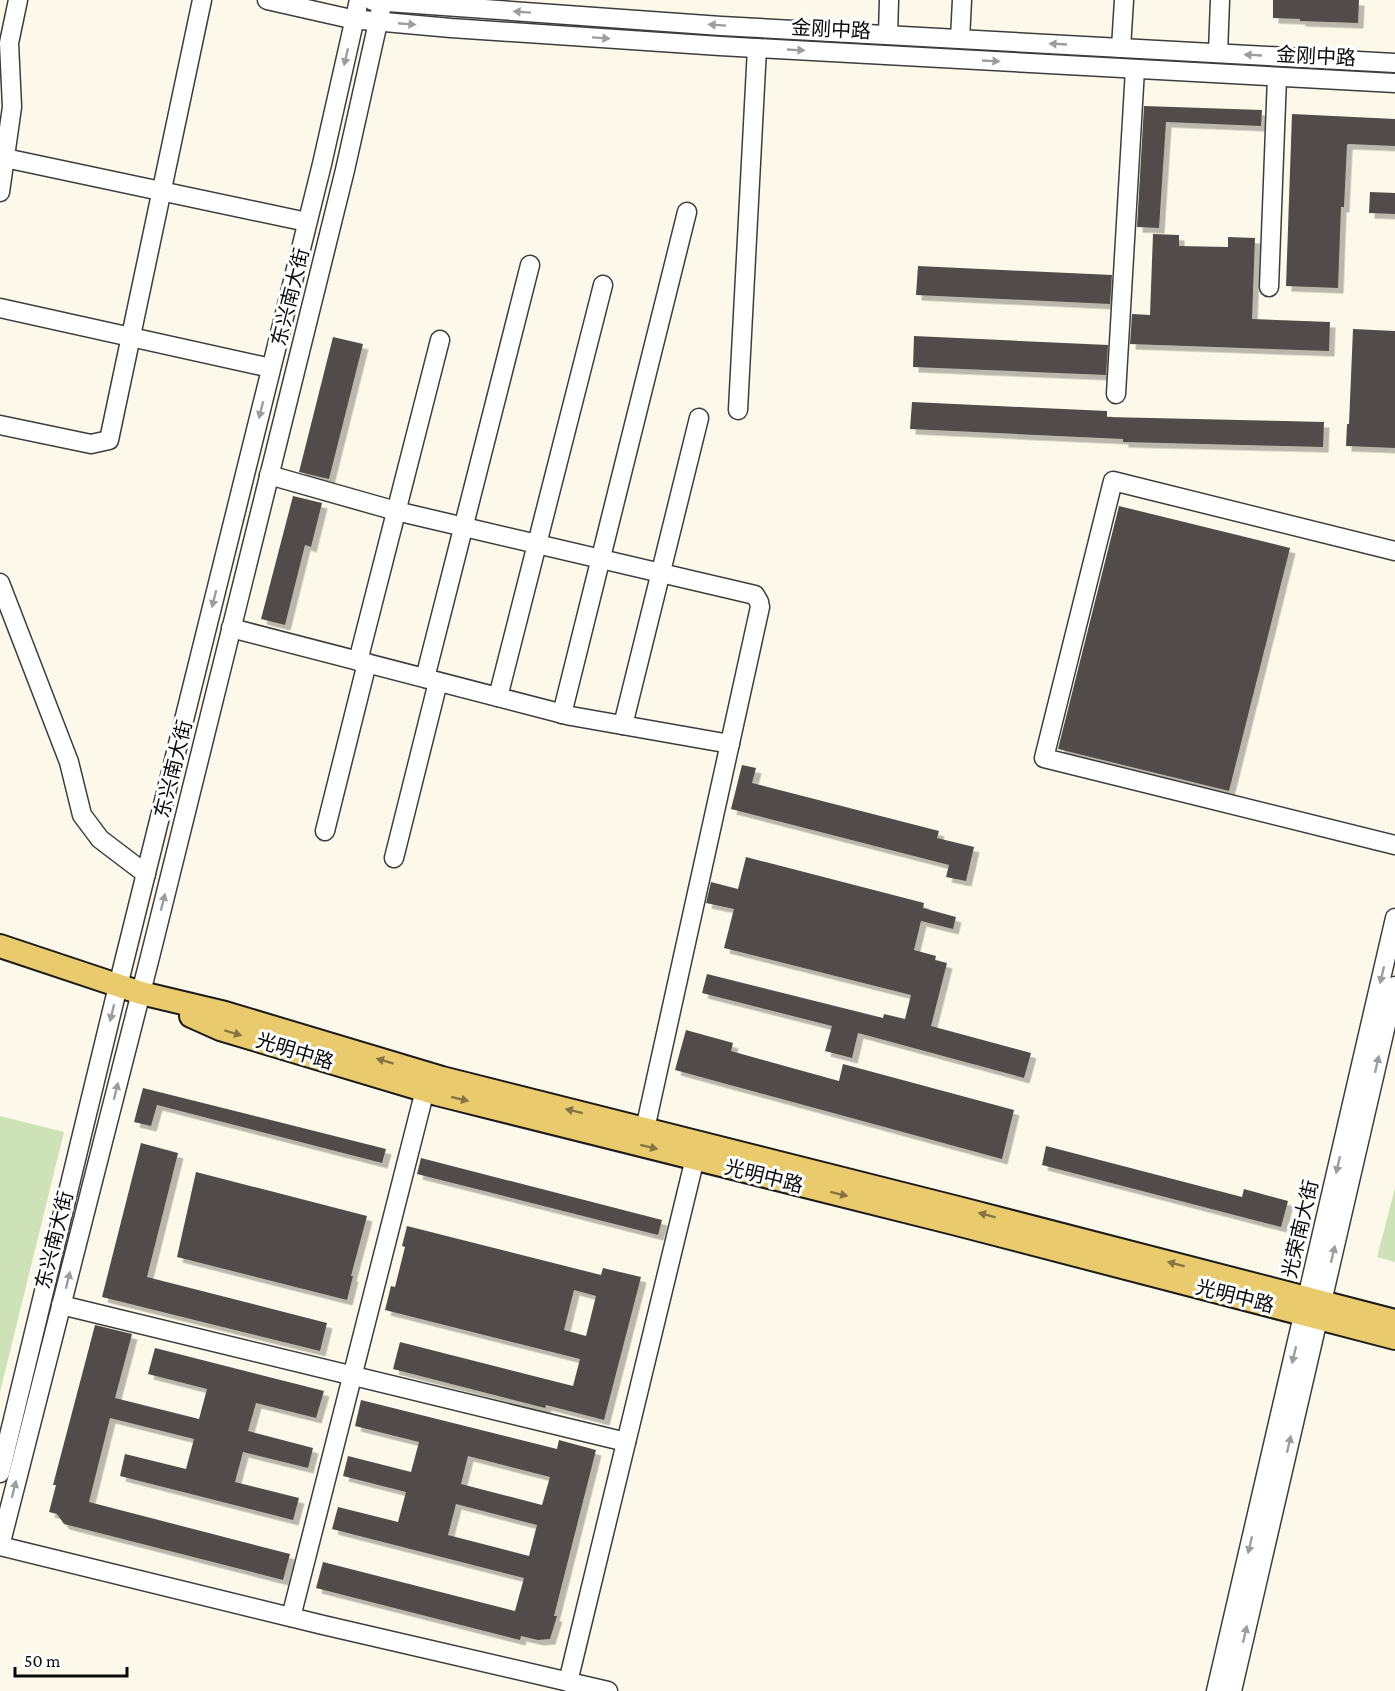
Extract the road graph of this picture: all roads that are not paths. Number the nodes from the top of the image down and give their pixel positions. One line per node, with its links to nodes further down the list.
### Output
1 (18, 0): 21 (street)
2 (201, 0): 22 (street)
3 (267, 0): 10 (street, 金刚中路)
4 (359, 0): 10 (street, 东兴南大街)
5 (377, 0): 11 (street, 东兴南大街); 12 (street, 金刚中路, one-way to 5)
6 (890, 0): 12 (street)
7 (962, 0): 13 (street)
8 (1124, 0): 15 (street)
9 (1220, 0): 16 (street)
10 (354, 19): 11 (street, 金刚中路); 25 (street, 东兴南大街, one-way to 25)
11 (378, 21): 14 (street, 金刚中路, one-way to 14); 37 (street, 东兴南大街)
12 (888, 35): 13 (street, 金刚中路)
13 (960, 39): 15 (street, 金刚中路, one-way to 13)
14 (757, 48): 18 (street, 金刚中路, one-way to 18); 34 (street)
15 (1121, 48): 16 (street, 金刚中路)
16 (1218, 53): 17 (street, 金刚中路, one-way to 16)
17 (1395, 63)
18 (1135, 69): 19 (street, 金刚中路); 33 (street)
19 (1277, 77): 20 (street, 金刚中路); 28 (street)
20 (1395, 83)
21 (5, 158): 22 (street); 23 (street)
22 (160, 191): 25 (street); 30 (street)
23 (0, 192)
24 (687, 212): 42 (street)
25 (307, 222): 32 (street, 东兴南大街)
26 (530, 265): 39 (street)
27 (603, 285): 40 (street)
28 (1269, 287)
29 (0, 308): 30 (street)
30 (130, 337): 32 (street); 36 (street)
31 (440, 339): 38 (street)
32 (271, 368): 55 (street, 东兴南大街, one-way to 55)
33 (1116, 394)
34 (738, 410)
35 (699, 418): 43 (street)
36 (0, 425)
37 (269, 475): 38 (street); 45 (street, 东兴南大街)
38 (396, 511): 39 (street); 46 (street)
39 (464, 527): 40 (street); 47 (street)
40 (537, 544): 42 (street); 48 (street)
41 (1395, 551): 53 (street)
42 (600, 559): 43 (street); 49 (street)
43 (661, 573): 50 (street); 51 (street)
44 (0, 584): 55 (street)
45 (231, 628): 46 (street); 60 (street, 东兴南大街, one-way to 45)
46 (362, 662): 47 (street); 52 (street)
47 (431, 680): 48 (street); 54 (street)
48 (498, 697): 49 (street)
49 (562, 714): 50 (street)
50 (623, 725): 51 (street)
51 (730, 744): 62 (street)
52 (325, 831)
53 (1395, 845)
54 (394, 858)
55 (146, 874): 58 (street, 东兴南大街)
56 (1395, 918): 65 (street, 光荣南大街, one-way to 65)
57 (0, 946): 58 (main road, 光明中路)
58 (118, 986): 60 (main road, 光明中路); 70 (street, 东兴南大街, one-way to 70)
59 (1395, 986): 65 (street, 光荣南大街, one-way to 59)
60 (141, 993): 61 (main road, 光明中路, one-way to 61); 62 (main road, 光明中路, one-way to 60); 64 (street, 东兴南大街, one-way to 60)
61 (425, 1090): 63 (main road, 光明中路, one-way to 63); 68 (street)
62 (645, 1129): 65 (main road, 光明中路, one-way to 62)
63 (695, 1158): 65 (main road, 光明中路, one-way to 65); 69 (street)
64 (61, 1305): 68 (street); 71 (street, 东兴南大街, one-way to 64)
65 (1313, 1308): 66 (main road, 光明中路); 67 (main road, 光明中路); 75 (street, 光荣南大街, one-way to 75); 76 (street, 光荣南大街, one-way to 65)
66 (1395, 1321)
67 (1395, 1338)
68 (352, 1376): 69 (street); 72 (street)
69 (626, 1442): 73 (street)
70 (0, 1473)
71 (0, 1546): 72 (street)
72 (291, 1617): 73 (street)
73 (568, 1682): 74 (street)
74 (608, 1691)
75 (1216, 1691)
76 (1232, 1691)

